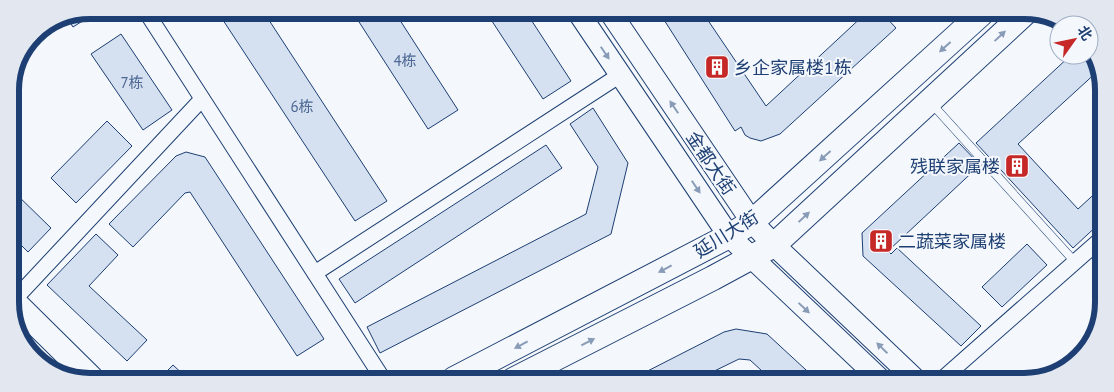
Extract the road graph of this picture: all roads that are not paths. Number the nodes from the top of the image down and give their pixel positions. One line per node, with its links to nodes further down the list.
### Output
1 (151, 19): 7 (street)
2 (583, 19): 6 (main road, 金都大街, one-way to 6)
3 (615, 19): 9 (main road, 金都大街, one-way to 3)
4 (976, 19): 9 (main road, 延川大街, one-way to 9)
5 (1019, 19): 8 (main road, 延川大街, one-way to 5)
6 (620, 75): 10 (main road, 金都大街, one-way to 10); 15 (street)
7 (202, 99): 15 (street); 16 (street)
8 (929, 102): 12 (main road, 延川大街, one-way to 8); 14 (lane)
9 (752, 222): 10 (main road, 延川大街); 12 (main road, 金都大街)
10 (729, 236): 13 (main road, 金都大街); 20 (main road, 延川大街, one-way to 20)
11 (1095, 244): 14 (street)
12 (774, 245): 13 (main road, 延川大街); 23 (main road, 金都大街, one-way to 12)
13 (750, 258): 21 (main road, 延川大街, one-way to 13); 22 (main road, 金都大街, one-way to 22)
14 (1075, 262): 24 (street)
15 (315, 273): 19 (street)
16 (19, 294)
17 (19, 308): 18 (main road)
18 (86, 373)
19 (379, 373)
20 (467, 373)
21 (528, 373)
22 (873, 373)
23 (909, 373)
24 (950, 373)

